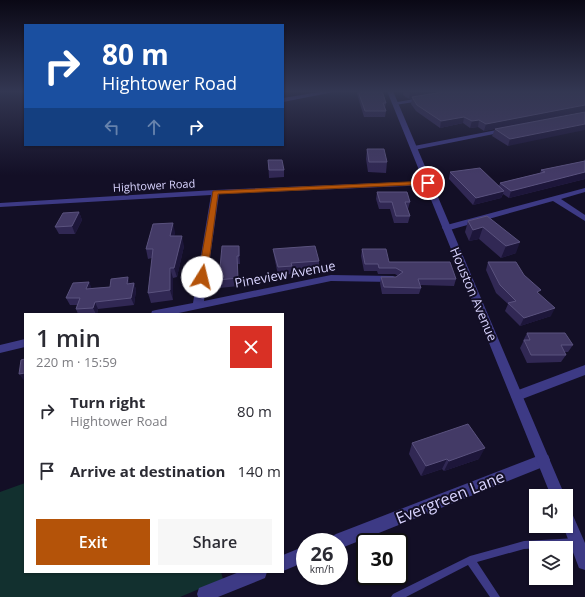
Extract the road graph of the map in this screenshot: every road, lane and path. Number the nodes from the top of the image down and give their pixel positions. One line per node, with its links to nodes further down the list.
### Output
1 (402, 119): 3 (street, Houston Avenue)
2 (515, 128): 3 (street)
3 (414, 148): 4 (street, Houston Avenue)
4 (428, 183): 6 (street, Hightower Road); 10 (street, Houston Avenue)
5 (585, 190): 7 (street)
6 (215, 192): 8 (street, Hightower Road); 12 (street)
7 (554, 198): 9 (street); 10 (street)
8 (0, 205)
9 (585, 219)
10 (446, 228): 17 (street, Houston Avenue)
11 (395, 279): 12 (street, Pineview Avenue)
12 (198, 305): 13 (street, Pineview Avenue)
13 (161, 313)
14 (24, 343): 15 (street)
15 (0, 349)
16 (585, 370): 17 (street)
17 (517, 396): 18 (street, Houston Avenue)
18 (543, 460): 19 (street, Houston Avenue); 21 (street, Evergreen Lane)
19 (555, 489)
20 (573, 533): 22 (street)
21 (348, 537)
22 (577, 542): 24 (lane); 25 (street)
23 (296, 558): 26 (street)
24 (470, 560): 29 (lane); 30 (lane)
25 (585, 562)
26 (284, 563)
27 (256, 573): 28 (street)
28 (201, 595)
29 (396, 597)
30 (495, 597)

